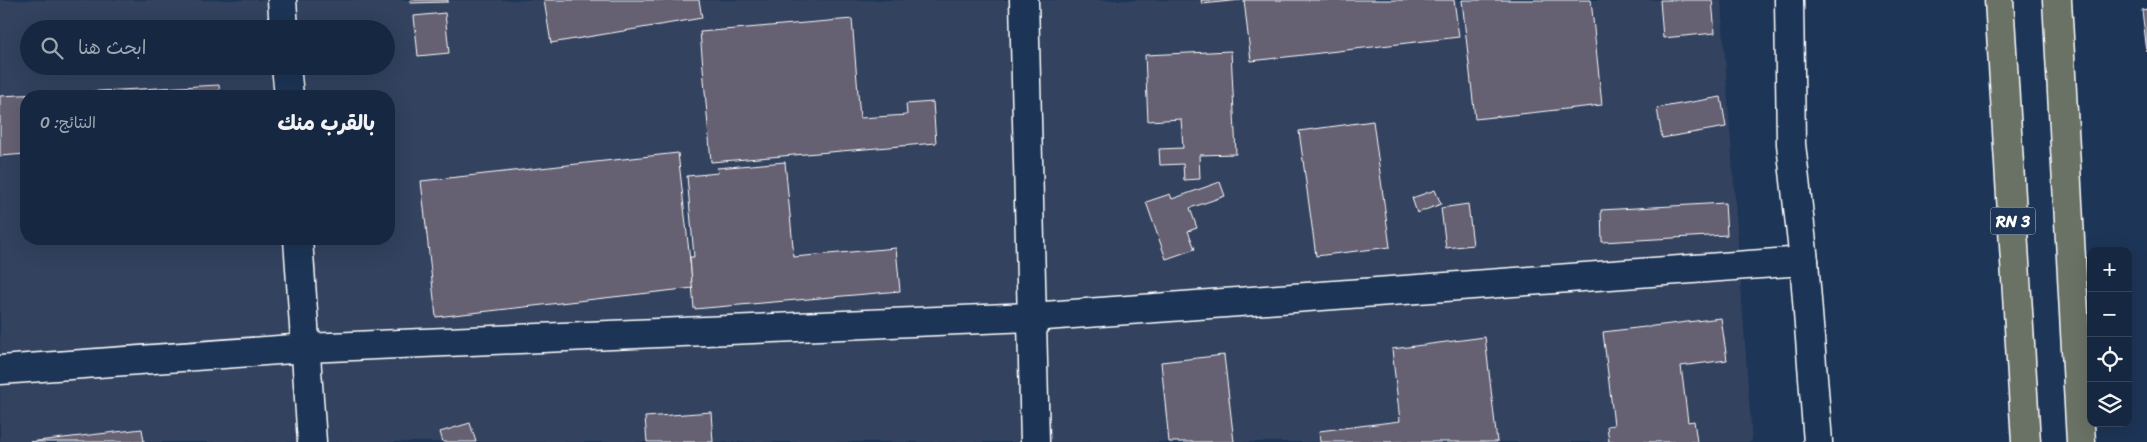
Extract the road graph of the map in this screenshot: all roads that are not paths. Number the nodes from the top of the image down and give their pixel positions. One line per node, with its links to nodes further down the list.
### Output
1 (282, 0): 6 (lane)
2 (1024, 0): 11 (lane)
3 (1789, 0): 10 (lane)
4 (1999, 0): 17 (highway, RN 3)
5 (2057, 0): 18 (highway)
6 (283, 20)
7 (287, 75): 8 (lane)
8 (288, 90)
9 (298, 245): 12 (lane)
10 (1804, 261): 11 (lane); 16 (lane)
11 (1031, 317): 12 (lane); 15 (lane)
12 (306, 348): 13 (lane); 14 (lane)
13 (0, 370)
14 (312, 442)
15 (1035, 442)
16 (1818, 442)
17 (2026, 442)
18 (2082, 442)

